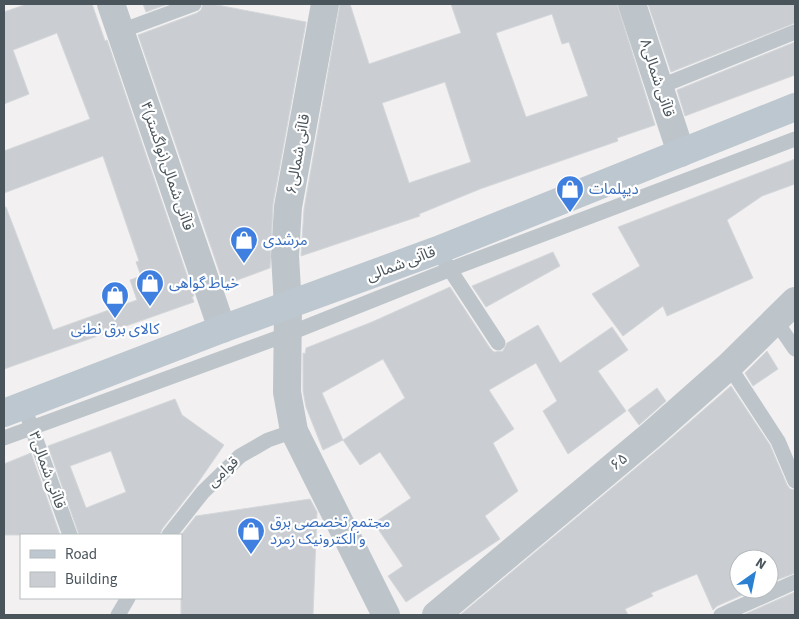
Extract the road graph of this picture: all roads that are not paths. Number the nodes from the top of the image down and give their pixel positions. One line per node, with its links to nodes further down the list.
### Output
1 (111, 4): 5 (street, ۴قاآنی شمالی(نواگستر))
2 (194, 4): 5 (lane)
3 (326, 4): 13 (street, قاآنی شمالی۶)
4 (632, 4): 7 (street, قاآنی شمالی۸)
5 (121, 31): 15 (street, ۴قاآنی شمالی(نواگستر))
6 (795, 32): 7 (lane)
7 (659, 86): 10 (street, قاآنی شمالی۸)
8 (795, 108): 10 (main road, قاآنی شمالی)
9 (795, 139): 11 (lane)
10 (681, 153): 11 (main road, قاآنی شمالی)
11 (444, 260): 13 (main road, قاآنی شمالی); 16 (lane); 17 (lane)
12 (795, 301): 14 (street, ۶۵)
13 (288, 306): 15 (main road, قاآنی شمالی); 16 (street, قاآنی شمالی۶)
14 (775, 320): 18 (lane); 19 (street, ۶۵)
15 (222, 329): 20 (main road, قاآنی شمالی)
16 (288, 334): 20 (lane); 21 (street, قاآنی شمالی۶)
17 (498, 343)
18 (795, 349)
19 (729, 366): 23 (lane); 30 (street, ۶۵)
20 (20, 415): 22 (lane); 24 (lane, قاآنی شمالی۳)
21 (294, 431): 25 (lane, قوامی); 29 (street, قاآنی شمالی۶)
22 (4, 438)
23 (795, 481)
24 (70, 534)
25 (171, 534)
26 (795, 582): 31 (lane)
27 (127, 599): 28 (lane)
28 (118, 615)
29 (386, 615)
30 (436, 615)
31 (721, 615)

